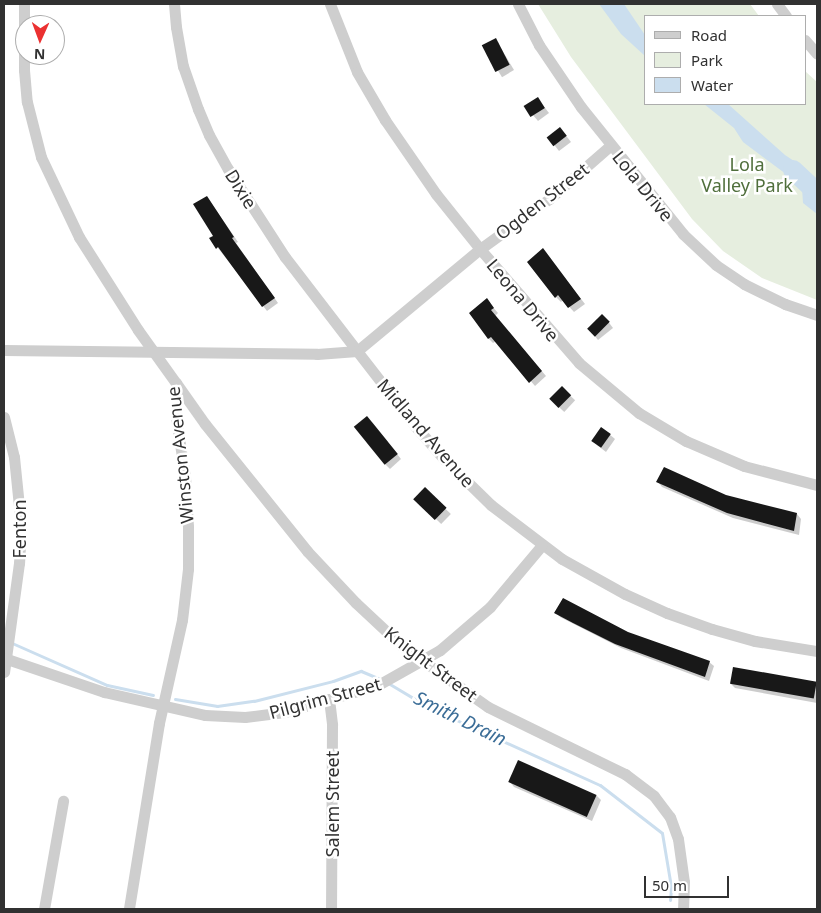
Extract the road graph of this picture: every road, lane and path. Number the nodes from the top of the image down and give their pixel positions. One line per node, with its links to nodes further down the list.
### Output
1 (24, 4): 13 (street, Winston Avenue)
2 (174, 4): 14 (street, Dixie)
3 (330, 4): 10 (street, Leona Drive)
4 (518, 4): 9 (street, Lola Drive)
5 (776, 4): 6 (street)
6 (785, 15)
7 (806, 41): 8 (street)
8 (817, 54)
9 (611, 146): 10 (street, Ogden Street); 11 (street, Lola Drive)
10 (480, 249): 14 (street, Ogden Street); 17 (street, Leona Drive)
11 (817, 315)
12 (4, 350): 13 (street)
13 (153, 351): 14 (street); 15 (street, Winston Avenue)
14 (357, 351): 18 (street, Midland Avenue)
15 (176, 383): 21 (street, Knight Street); 24 (street, Winston Avenue)
16 (4, 417): 20 (street, Fenton)
17 (817, 485)
18 (542, 545): 19 (street, Midland Avenue); 21 (street, Pilgrim Street)
19 (817, 651)
20 (5, 658): 22 (street, Fenton); 24 (street, Pilgrim Street)
21 (421, 661): 23 (street, Pilgrim Street); 29 (street, Knight Street)
22 (4, 672)
23 (329, 699): 24 (street, Pilgrim Street); 28 (street, Salem Street)
24 (162, 706): 27 (street, Winston Avenue)
25 (63, 801): 26 (street)
26 (44, 909)
27 (129, 909)
28 (331, 909)
29 (683, 909)

